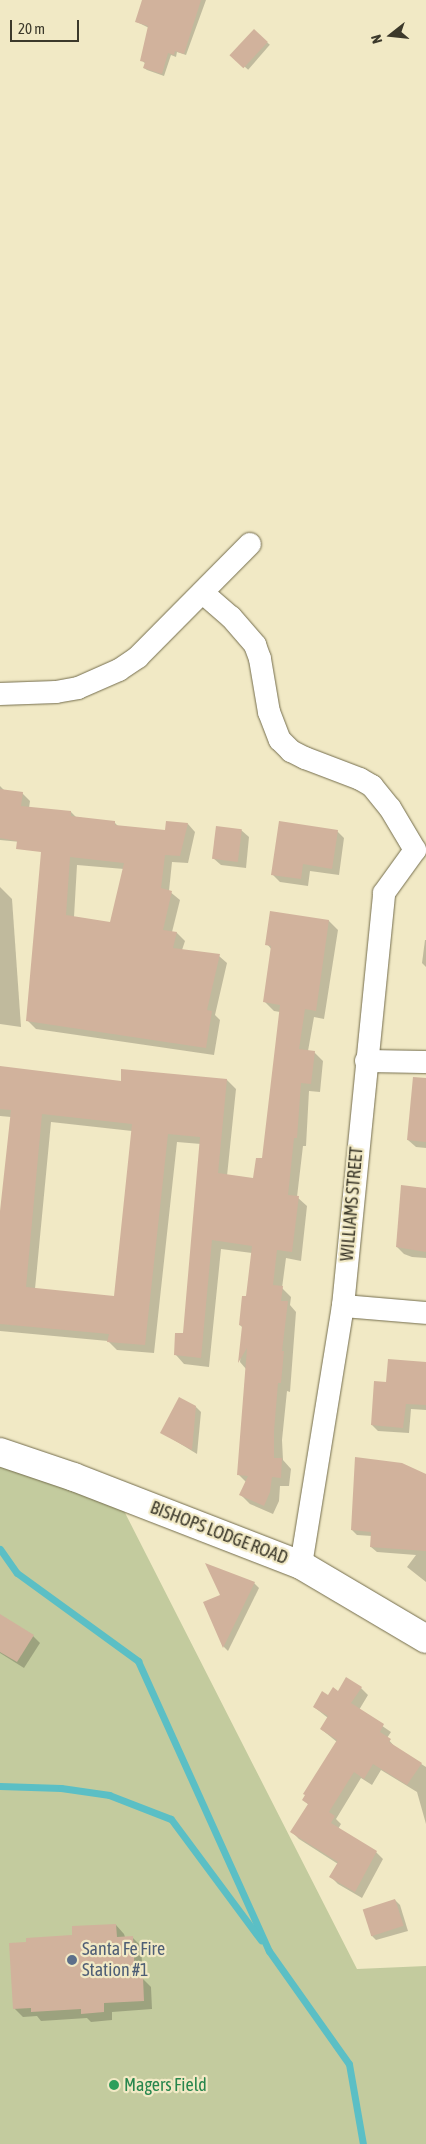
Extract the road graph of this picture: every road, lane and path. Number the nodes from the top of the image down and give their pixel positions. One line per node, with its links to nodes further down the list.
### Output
1 (250, 544): 2 (street)
2 (204, 593): 3 (street); 4 (street)
3 (0, 694)
4 (420, 850): 5 (street, WILLIAMS STREET)
5 (366, 1061): 6 (street); 7 (street, WILLIAMS STREET)
6 (426, 1062)
7 (343, 1306): 8 (street); 10 (street, WILLIAMS STREET)
8 (426, 1313)
9 (0, 1452): 10 (street, BISHOPS LODGE ROAD)
10 (301, 1565): 11 (street, BISHOPS LODGE ROAD)
11 (426, 1638)

